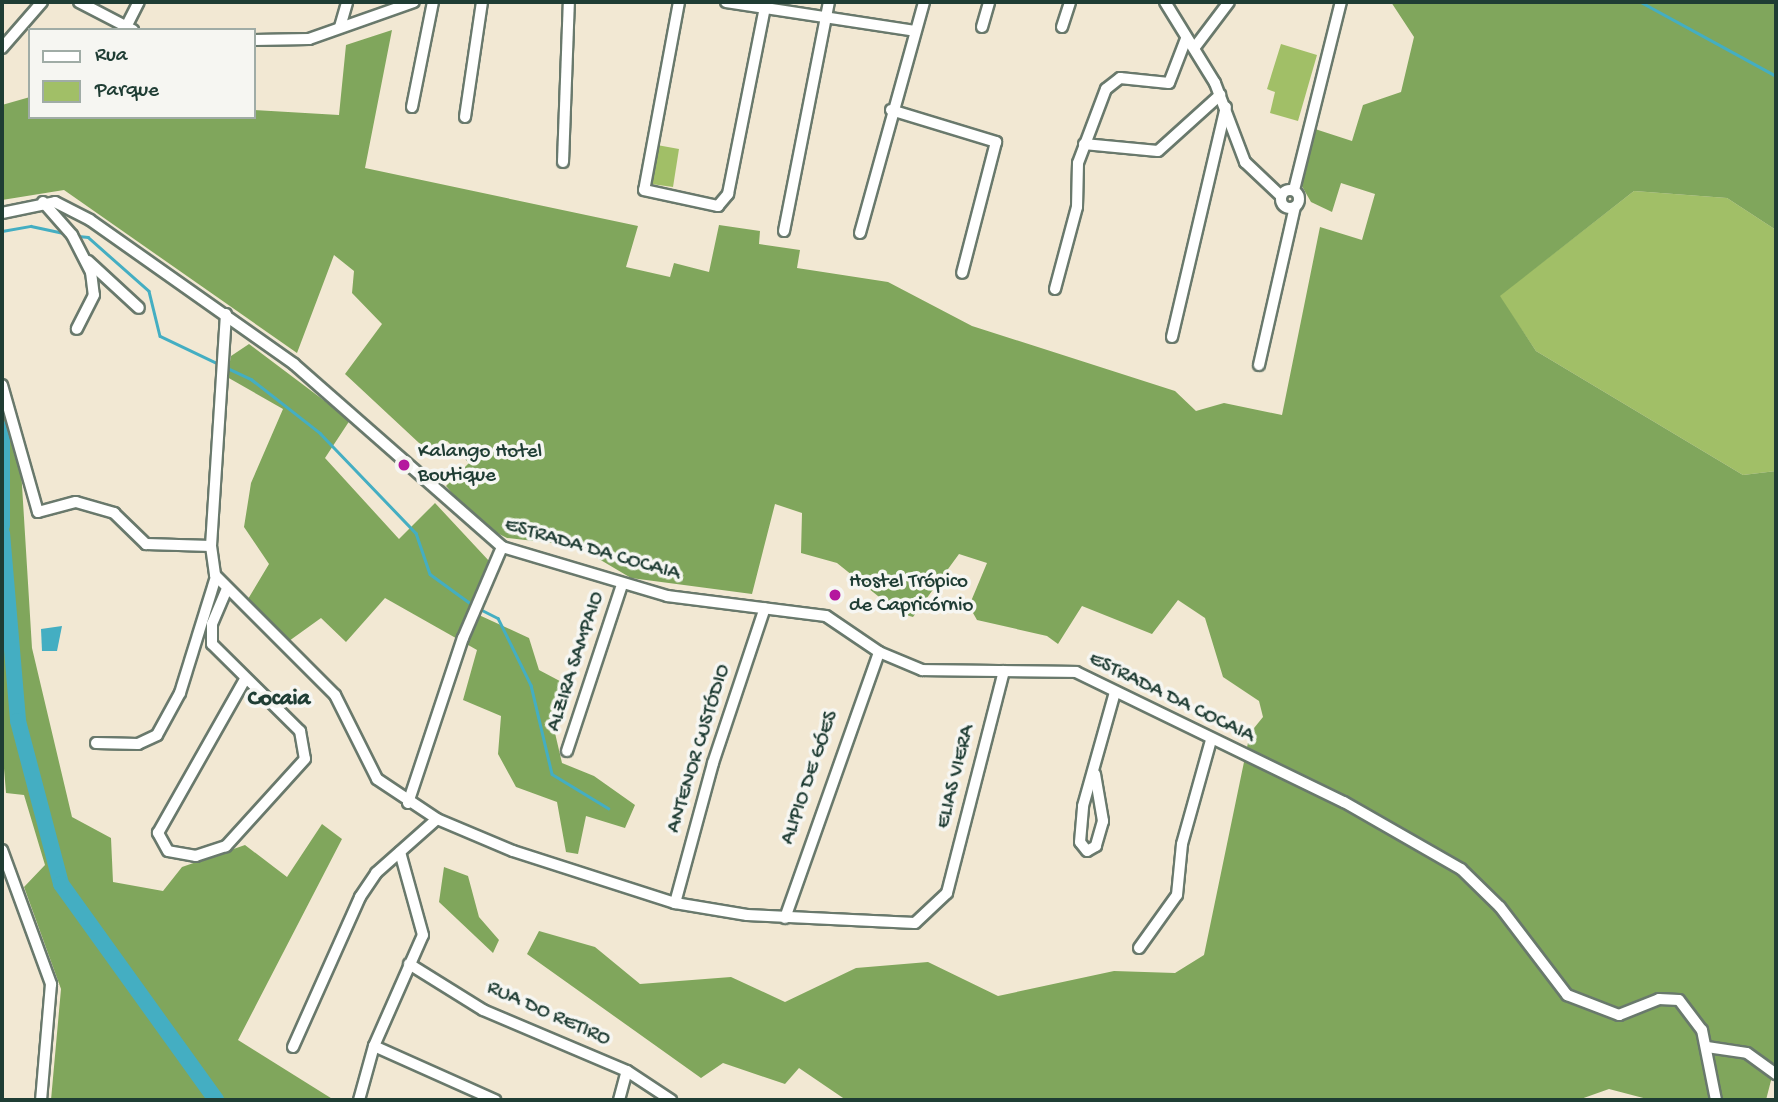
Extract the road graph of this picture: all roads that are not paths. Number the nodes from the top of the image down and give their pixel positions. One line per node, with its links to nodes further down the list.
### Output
1 (42, 2): 27 (street)
2 (79, 2): 23 (street)
3 (139, 2): 23 (street)
4 (347, 2): 20 (street)
5 (414, 2): 20 (street)
6 (433, 2): 29 (street)
7 (482, 2): 32 (street)
8 (569, 2): 34 (street)
9 (679, 2): 18 (street)
10 (726, 2): 18 (street)
11 (829, 2): 19 (street)
12 (924, 2): 24 (street)
13 (989, 2): 21 (street)
14 (1070, 2): 22 (street)
15 (1165, 2): 26 (street)
16 (1229, 2): 26 (street)
17 (1341, 2): 35 (street)
18 (765, 5): 19 (street)
19 (826, 17): 24 (street); 40 (street)
20 (340, 27): 25 (street)
21 (982, 27)
22 (1062, 27)
23 (130, 28)
24 (915, 31): 31 (street)
25 (256, 40)
26 (1190, 43): 28 (street); 33 (street)
27 (2, 48)
28 (1220, 94): 30 (street); 33 (street)
29 (412, 107)
30 (1226, 107): 36 (street); 48 (street)
31 (891, 110): 41 (street); 43 (street)
32 (465, 117)
33 (1084, 144): 44 (street)
34 (563, 162)
35 (1294, 190): 36 (street); 38 (street)
36 (1281, 196): 38 (street)
37 (43, 202): 39 (street); 42 (street); 46 (street, ESTRADA DA COCAIA)
38 (1295, 207): 49 (street)
39 (2, 213)
40 (783, 232)
41 (860, 233)
42 (86, 259): 45 (street); 47 (street)
43 (962, 274)
44 (1055, 289)
45 (139, 308)
46 (226, 314): 51 (street); 52 (street, ESTRADA DA COCAIA)
47 (77, 329)
48 (1172, 337)
49 (1259, 365)
50 (2, 385): 51 (street)
51 (211, 546): 53 (street)
52 (502, 547): 54 (street, ESTRADA DA COCAIA); 65 (street)
53 (216, 577): 55 (street); 62 (street)
54 (622, 585): 56 (street, ESTRADA DA COCAIA); 63 (street, ALZIRA SAMPAIO)
55 (226, 591): 59 (street); 65 (street)
56 (765, 608): 57 (street, ESTRADA DA COCAIA); 69 (street, ANTENOR CUSTÓDIO)
57 (879, 652): 58 (street, ESTRADA DA COCAIA); 70 (street, ALIPIO DE GÓES)
58 (1004, 671): 60 (street, ESTRADA DA COCAIA); 70 (street)
59 (245, 679): 59 (street)
60 (1115, 692): 61 (street, ESTRADA DA COCAIA); 64 (street)
61 (1212, 740): 71 (street); 75 (street, ESTRADA DA COCAIA)
62 (96, 743)
63 (568, 751)
64 (1095, 774): 64 (street)
65 (408, 803): 66 (street)
66 (437, 818): 68 (street); 69 (street)
67 (2, 850): 78 (street)
68 (400, 852): 72 (street); 74 (street)
69 (675, 903): 70 (street)
70 (785, 918)
71 (1139, 948)
72 (409, 964): 73 (street); 76 (street, RUA DO RETIRO)
73 (374, 1046): 79 (street); 80 (street)
74 (293, 1047)
75 (1709, 1052): 77 (street); 83 (street, ESTRADA DA COCAIA)
76 (627, 1071): 81 (street); 82 (street, RUA DO RETIRO)
77 (1776, 1074)
78 (41, 1100)
79 (359, 1100)
80 (495, 1100)
81 (619, 1100)
82 (671, 1100)
83 (1716, 1100)

